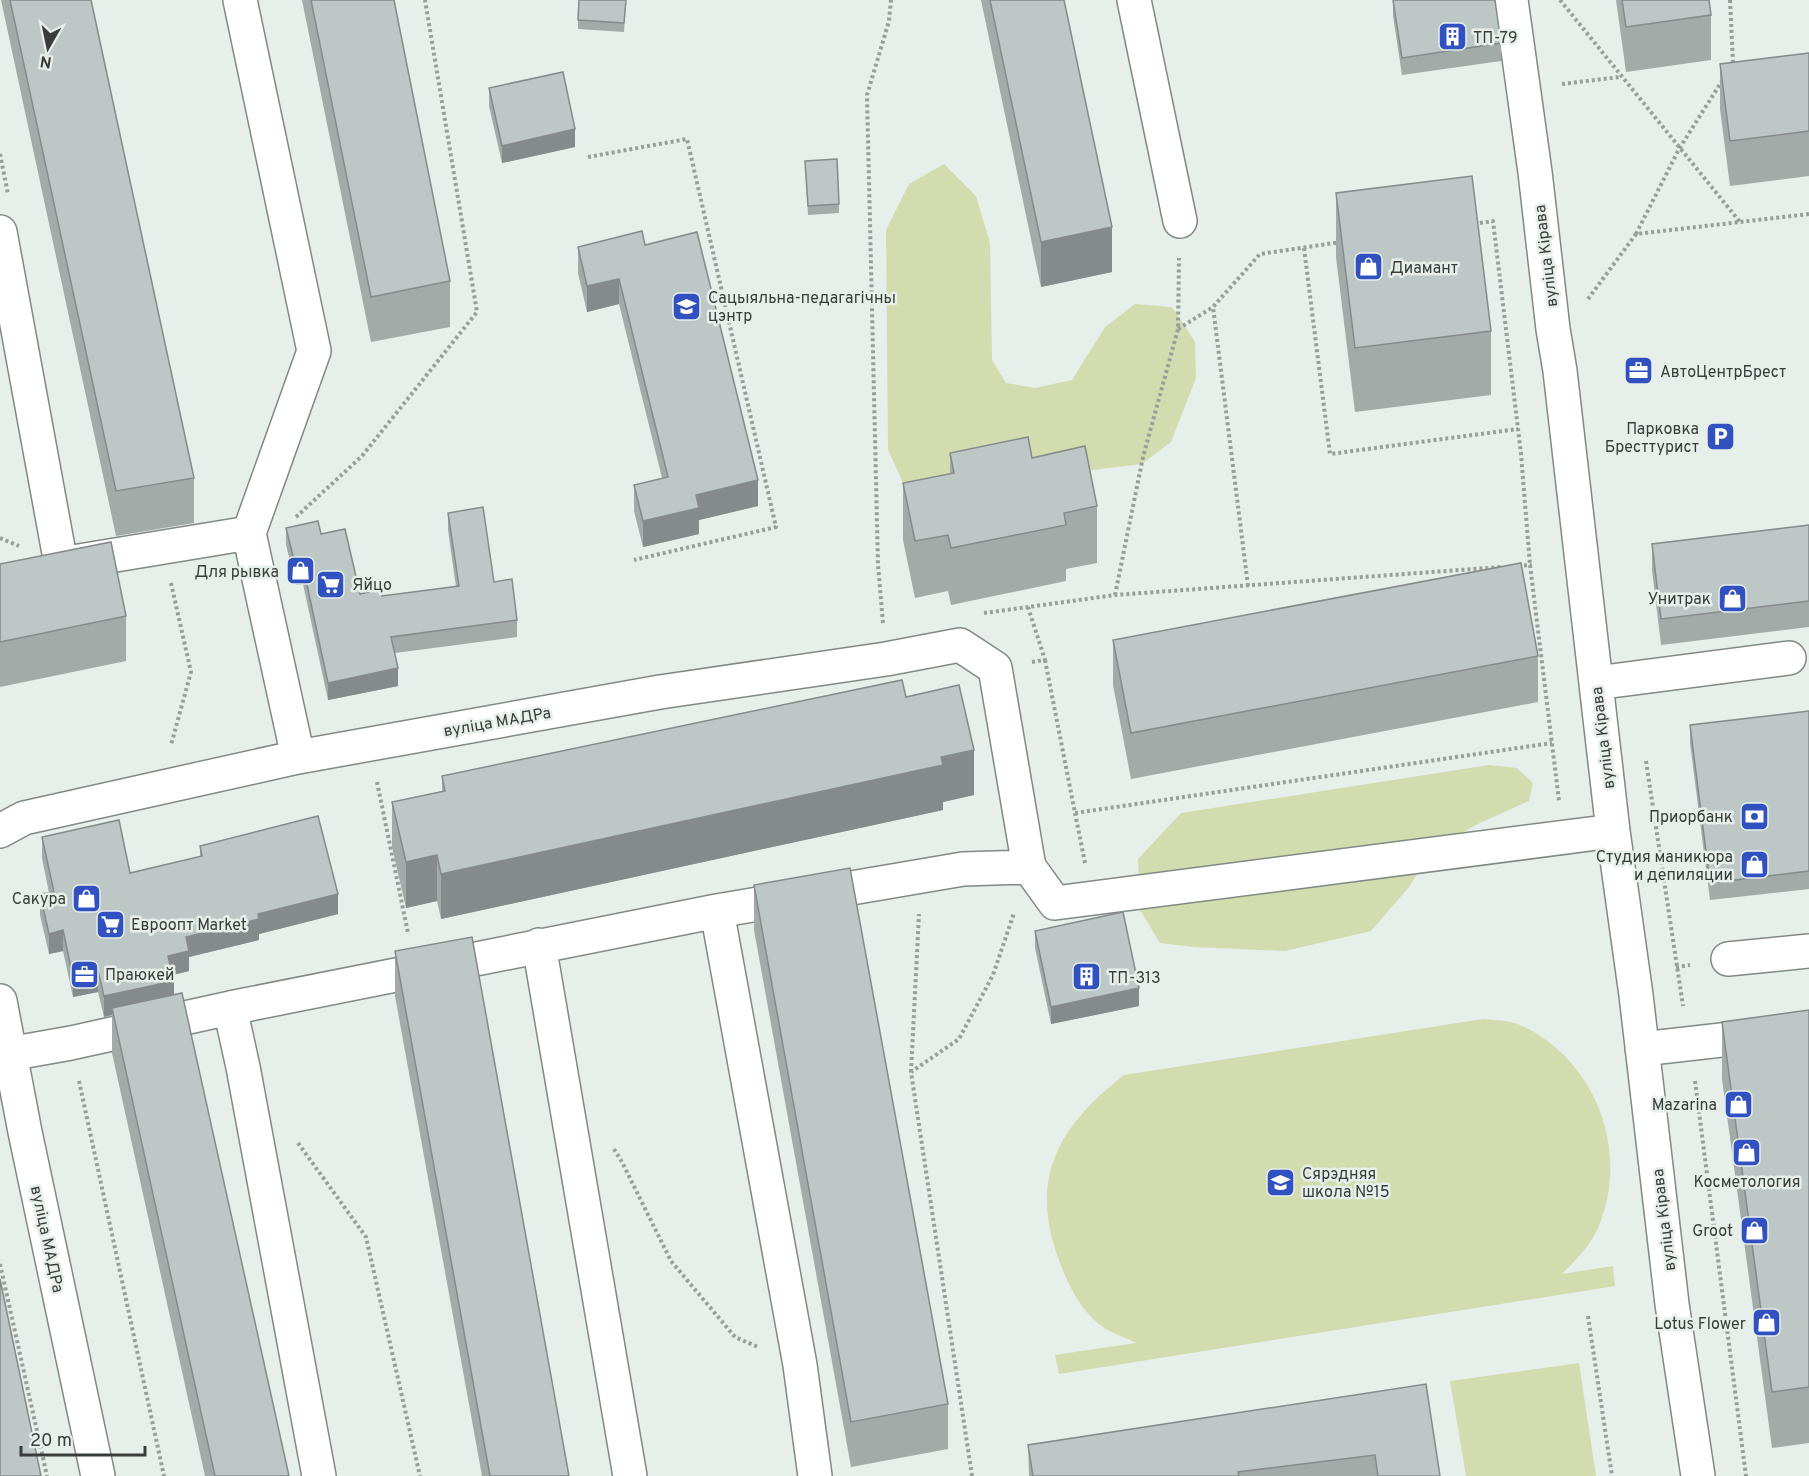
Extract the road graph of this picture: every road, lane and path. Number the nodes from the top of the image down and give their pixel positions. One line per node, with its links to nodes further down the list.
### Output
1 (240, 0): 27 (street)
2 (425, 0): 27 (path)
3 (891, 0): 33 (path)
4 (1134, 0): 15 (street)
5 (1511, 0): 11 (street, вуліца Кірава)
6 (1560, 0): 10 (path)
7 (1730, 0): 8 (path)
8 (1733, 63): 9 (path); 12 (path)
9 (1737, 72)
10 (1621, 77): 11 (path); 12 (path)
11 (1524, 89): 37 (street, вуліца Кірава)
12 (1679, 149): 16 (path); 19 (path)
13 (588, 157): 29 (path)
14 (1809, 214): 16 (path)
15 (1180, 221): 25 (path)
16 (1740, 223): 19 (path)
17 (1469, 225): 26 (path)
18 (0, 232): 22 (street)
19 (1636, 234): 23 (path)
20 (1351, 241): 21 (path)
21 (1304, 248): 24 (path); 26 (path)
22 (6, 296): 28 (street)
23 (1586, 301)
24 (1213, 307): 25 (path); 31 (path)
25 (1178, 329): 32 (path)
26 (1518, 429): 30 (path)
27 (249, 533): 28 (street); 39 (street)
28 (163, 548): 42 (path)
29 (634, 560)
30 (1530, 565): 31 (path); 38 (path)
31 (1248, 586): 32 (path)
32 (1115, 595): 35 (path)
33 (884, 629)
34 (1789, 658): 37 (street)
35 (1045, 660): 36 (path); 44 (path)
36 (995, 668): 39 (street, вуліца МАДРа); 47 (street)
37 (1596, 683): 46 (street, вуліца Кірава)
38 (1552, 743): 43 (path); 44 (path)
39 (298, 757): 42 (street, вуліца МАДРа)
40 (1646, 759): 59 (path)
41 (376, 778): 54 (path)
42 (160, 787): 45 (street, вуліца МАДРа)
43 (1560, 806)
44 (1076, 813): 48 (path)
45 (0, 831)
46 (1613, 831): 47 (street); 60 (street, вуліца Кірава)
47 (1029, 867): 49 (street); 62 (path)
48 (1086, 868)
49 (921, 876): 50 (street); 62 (path)
50 (717, 911): 51 (street); 68 (street)
51 (539, 945): 54 (street); 74 (street)
52 (1809, 951): 53 (street)
53 (1728, 959)
54 (416, 971): 56 (street)
55 (0, 1001): 61 (street, вуліца МАДРа)
56 (230, 1008): 58 (street); 72 (street)
57 (1809, 1030): 59 (street)
58 (71, 1043): 61 (street); 71 (path)
59 (1690, 1043): 60 (street); 79 (path)
60 (1642, 1049): 78 (street, вуліца Кірава)
61 (9, 1054): 63 (street, вуліца МАДРа)
62 (911, 1072): 76 (path)
63 (12, 1135): 70 (street, вуліца МАДРа)
64 (298, 1143): 73 (path)
65 (610, 1143): 68 (path)
66 (0, 1264): 69 (path)
67 (1588, 1316): 77 (path)
68 (800, 1365): 75 (street)
69 (47, 1476)
70 (98, 1476)
71 (164, 1476)
72 (319, 1476)
73 (420, 1476)
74 (630, 1476)
75 (814, 1476)
76 (972, 1476)
77 (1612, 1476)
78 (1698, 1476)
79 (1746, 1476)

